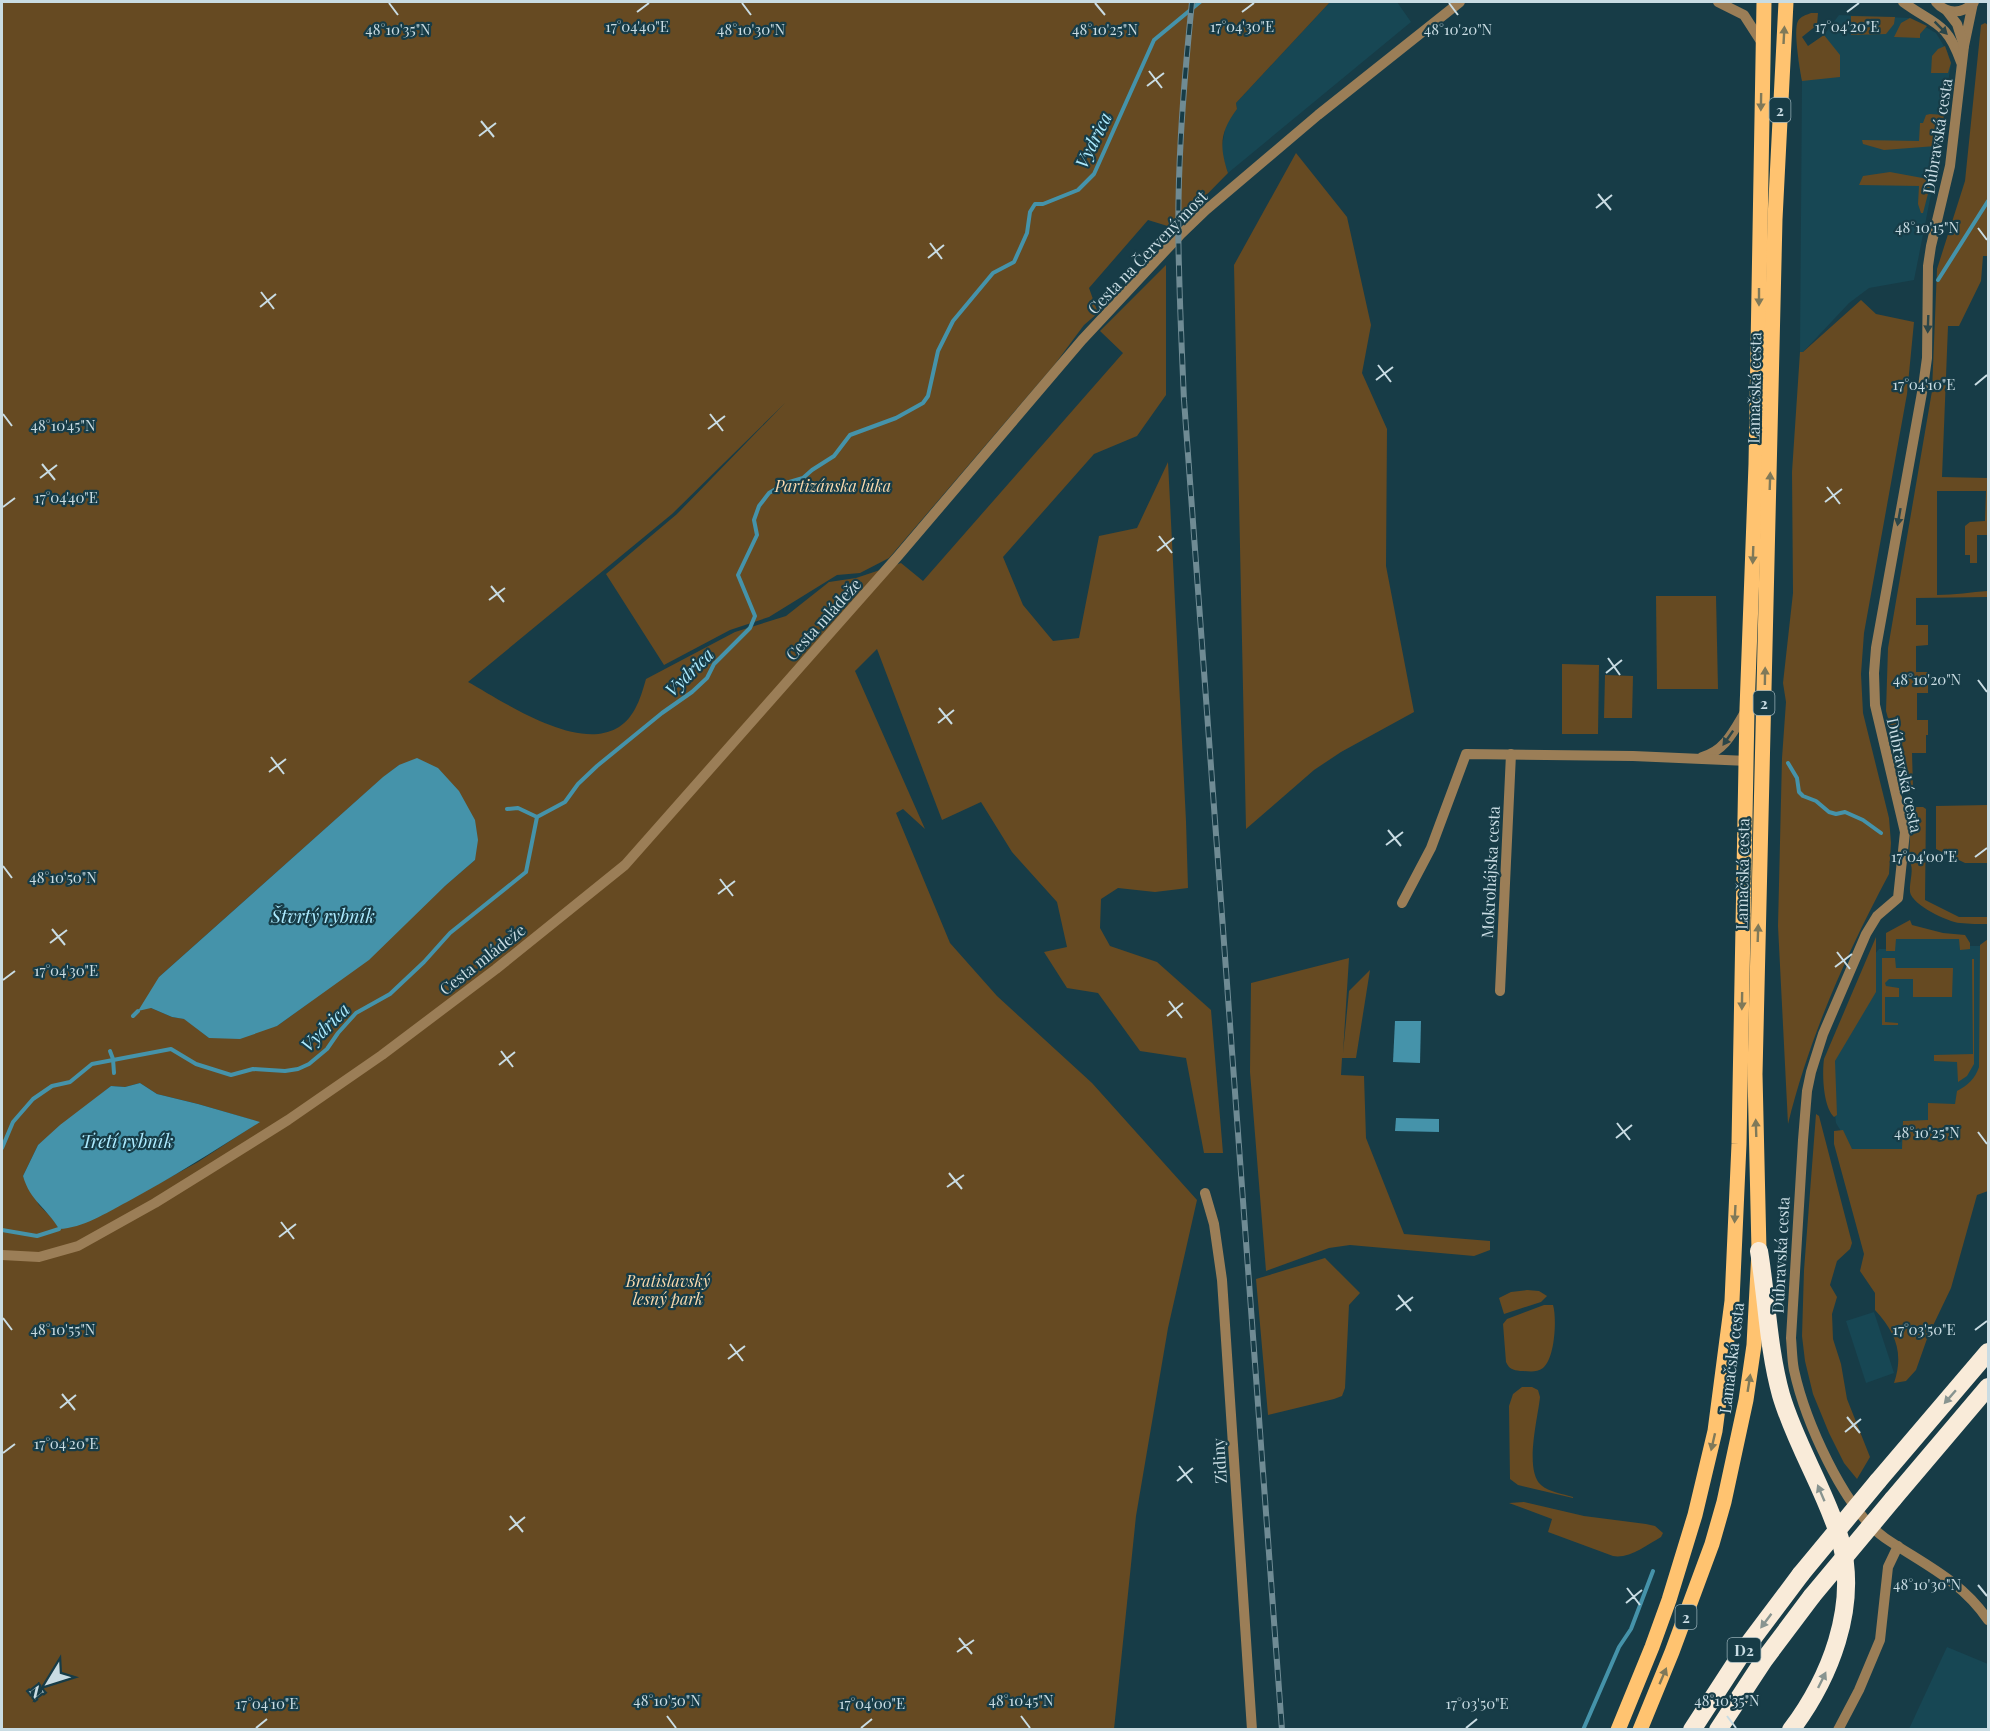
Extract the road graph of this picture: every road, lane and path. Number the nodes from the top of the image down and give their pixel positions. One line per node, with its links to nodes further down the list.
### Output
1 (1460, 2): 13 (street, Cesta na Červený most)
2 (1718, 2): 10 (street)
3 (1764, 2): 10 (main road, Lamačská cesta / 2)
4 (1786, 2): 15 (main road, Lamačská cesta / 2, one-way to 4)
5 (1903, 2): 12 (street, Dúbravská cesta, one-way to 12)
6 (1924, 2): 8 (street)
7 (1974, 2): 9 (street); 11 (street, Dúbravská cesta)
8 (1936, 3): 9 (street)
9 (1947, 11): 11 (street, Dúbravská cesta)
10 (1763, 43): 14 (main road, Lamačská cesta / 2, one-way to 14)
11 (1964, 46): 12 (street, Dúbravská cesta)
12 (1963, 68): 26 (street, Dúbravská cesta, one-way to 26)
13 (893, 562): 23 (street, Cesta mládeže)
14 (1748, 709): 17 (street, one-way to 17); 18 (main road, Lamačská cesta / 2)
15 (1763, 753): 18 (main road); 22 (main road, Lamačská cesta / 2, one-way to 15)
16 (1511, 754): 17 (street); 19 (street); 20 (street, Mokrohájska cesta)
17 (1701, 758): 18 (street)
18 (1748, 761): 29 (main road, Lamačská cesta / 2, one-way to 29)
19 (1402, 903)
20 (1500, 991)
21 (1205, 1192): 28 (street, Zidiny)
22 (1759, 1251): 30 (main road, Lamačská cesta / 2, one-way to 22); 33 (highway, one-way to 22)
23 (2, 1255)
24 (1989, 1352): 31 (highway, D2, one-way to 31, bridge)
25 (1989, 1387): 32 (highway, D2, bridge)
26 (1898, 1545): 27 (street, Dúbravská cesta); 34 (street)
27 (1988, 1618)
28 (1252, 1730)
29 (1618, 1730)
30 (1640, 1730)
31 (1692, 1730)
32 (1718, 1730)
33 (1791, 1730)
34 (1838, 1730)

